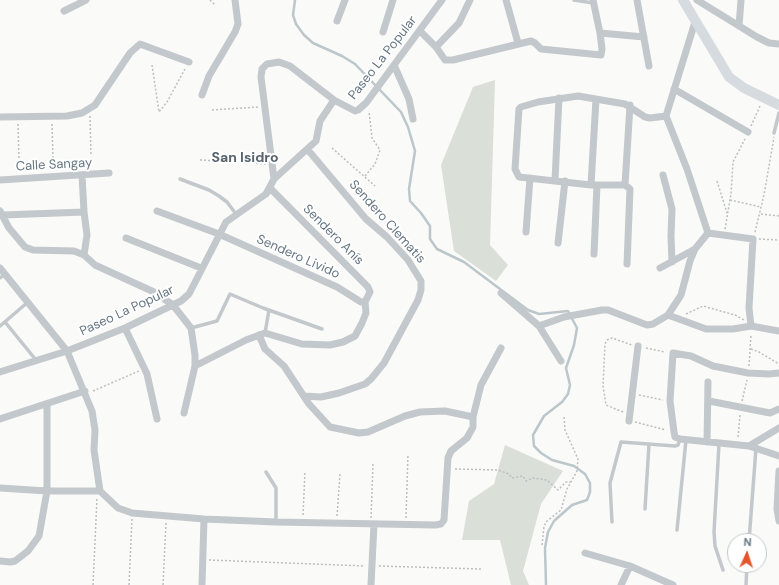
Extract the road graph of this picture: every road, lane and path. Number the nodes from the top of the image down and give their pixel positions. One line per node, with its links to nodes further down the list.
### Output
1 (86, 0): 16 (street)
2 (210, 0): 15 (path)
3 (235, 0): 32 (street)
4 (345, 0): 17 (street)
5 (393, 0): 21 (street)
6 (442, 0): 20 (street, Paseo La Popular)
7 (470, 0): 26 (street)
8 (506, 0): 24 (street)
9 (574, 0): 14 (lane)
10 (637, 0): 23 (street)
11 (683, 0): 18 (main road)
12 (697, 0): 19 (street)
13 (741, 0): 19 (street)
14 (593, 1): 22 (street)
15 (215, 5)
16 (64, 11)
17 (337, 21)
18 (696, 22): 31 (street); 34 (main road)
19 (739, 26): 25 (street)
20 (420, 30): 26 (street); 29 (street, Paseo La Popular)
21 (383, 32)
22 (600, 33): 23 (street); 24 (street)
23 (644, 37): 30 (street)
24 (518, 43): 26 (street)
25 (779, 44)
26 (436, 47)
27 (189, 62): 28 (path); 41 (street)
28 (152, 65)
29 (394, 65): 37 (street, Paseo La Popular); 48 (street)
30 (648, 66)
31 (674, 90): 46 (street); 49 (street)
32 (202, 95)
33 (559, 98): 35 (street); 62 (street); 66 (street)
34 (764, 98): 38 (main road); 49 (path)
35 (596, 99): 39 (street); 69 (street)
36 (334, 100): 37 (street, Paseo La Popular); 40 (street, Paseo La Popular); 52 (street)
37 (366, 103): 61 (path)
38 (779, 105)
39 (630, 106): 46 (street); 70 (street)
40 (265, 107): 42 (path); 57 (street, Paseo La Popular)
41 (90, 108): 45 (street); 53 (path)
42 (212, 110)
43 (779, 113): 50 (lane)
44 (18, 116): 45 (street); 47 (street); 54 (path)
45 (52, 116): 55 (path)
46 (666, 116): 83 (street)
47 (0, 117)
48 (413, 119)
49 (748, 132): 73 (path)
50 (774, 133): 74 (path)
51 (332, 148): 61 (path)
52 (308, 150): 64 (street); 131 (street, Sendero Clematis)
53 (92, 156)
54 (19, 159)
55 (53, 159)
56 (200, 160): 57 (path)
57 (272, 165): 64 (street, Paseo La Popular)
58 (109, 173): 59 (street, Calle Sangay)
59 (82, 175): 65 (street, Calle Sangay); 76 (street)
60 (663, 175): 93 (street)
61 (365, 176): 71 (path)
62 (530, 178): 66 (street); 82 (street)
63 (180, 179): 78 (lane)
64 (274, 179): 72 (street, Paseo La Popular)
65 (0, 180)
66 (555, 180): 67 (street)
67 (565, 181): 69 (street); 89 (street)
68 (716, 181): 79 (path)
69 (594, 185): 70 (street); 91 (street)
70 (625, 185): 94 (street)
71 (375, 186)
72 (270, 188): 78 (street, Paseo La Popular); 101 (street, Sendero Anís)
73 (730, 200): 74 (path); 79 (path)
74 (762, 208): 80 (path)
75 (157, 211): 84 (street, Sendero Livido)
76 (84, 212): 77 (street); 92 (street)
77 (2, 213): 92 (street)
78 (236, 214): 84 (street, Paseo La Popular)
79 (728, 214): 85 (path)
80 (760, 214): 81 (path); 87 (path)
81 (779, 216)
82 (526, 232)
83 (708, 233): 85 (street); 90 (street)
84 (219, 234): 96 (street, Paseo La Popular); 101 (street, Sendero Livido)
85 (724, 235): 87 (street)
86 (126, 238): 96 (street)
87 (753, 239): 88 (path); 109 (street)
88 (779, 240)
89 (558, 243)
90 (695, 249): 93 (street); 104 (street)
91 (594, 254)
92 (84, 255): 102 (street)
93 (672, 262): 97 (street)
94 (627, 264)
95 (0, 268): 98 (street)
96 (201, 268): 102 (street, Paseo La Popular)
97 (660, 268)
98 (3, 276): 100 (street)
99 (501, 293): 108 (street)
100 (28, 302): 106 (lane); 118 (street)
101 (365, 302): 114 (street)
102 (173, 305): 110 (street, Paseo La Popular); 111 (street)
103 (269, 310): 111 (lane); 112 (lane); 114 (lane)
104 (668, 316): 105 (street); 108 (street)
105 (676, 318): 109 (street); 109 (path)
106 (5, 322): 107 (lane); 120 (lane)
107 (0, 326)
108 (539, 326): 121 (street)
109 (752, 326): 113 (street); 117 (path)
110 (125, 328): 118 (street, Paseo La Popular); 124 (street)
111 (191, 328): 123 (street)
112 (322, 329)
113 (779, 330)
114 (262, 334): 123 (street); 131 (street)
115 (638, 346): 119 (path); 130 (street); 140 (path)
116 (501, 348): 138 (street)
117 (750, 349): 122 (path); 126 (path)
118 (68, 351): 120 (street, Paseo La Popular); 129 (street)
119 (673, 353): 126 (street); 132 (street)
120 (36, 360): 125 (street, Paseo La Popular)
121 (561, 361)
122 (779, 364)
123 (195, 366): 137 (street)
124 (144, 369): 129 (path); 142 (street)
125 (0, 372)
126 (748, 373): 127 (street); 135 (path)
127 (779, 373)
128 (708, 382): 133 (street)
129 (85, 392): 134 (street); 162 (street)
130 (633, 394): 132 (path); 140 (street)
131 (304, 396): 138 (street)
132 (670, 401): 144 (street)
133 (708, 401): 135 (street); 146 (street)
134 (47, 404): 141 (street); 161 (street)
135 (741, 407): 136 (street); 149 (path)
136 (779, 409)
137 (184, 413)
138 (473, 417): 154 (street)
139 (564, 417): 159 (path)
140 (630, 418): 144 (path)
141 (0, 419)
142 (157, 419)
143 (779, 428): 150 (street)
144 (674, 432): 145 (street)
145 (683, 439): 146 (street); 147 (lane); 174 (lane)
146 (708, 442): 148 (street)
147 (649, 444): 163 (lane); 169 (lane)
148 (719, 444): 149 (street); 183 (lane)
149 (738, 445): 150 (street)
150 (752, 447): 152 (street); 175 (lane)
151 (408, 454): 173 (path)
152 (779, 456)
153 (373, 464): 172 (path)
154 (447, 470): 159 (path); 173 (street)
155 (305, 471): 170 (path)
156 (266, 472): 168 (lane)
157 (779, 472): 167 (street)
158 (340, 474): 171 (path)
159 (571, 482): 176 (path)
160 (0, 488): 161 (street)
161 (47, 491): 162 (street); 179 (street)
162 (99, 491): 164 (street); 185 (path)
163 (645, 509)
164 (132, 513): 165 (street); 186 (path)
165 (166, 517): 166 (street); 187 (path)
166 (204, 519): 168 (street); 178 (street)
167 (779, 521)
168 (276, 522): 170 (street)
169 (612, 522)
170 (302, 523): 171 (street)
171 (337, 524): 172 (street)
172 (372, 524): 173 (street); 180 (street)
173 (406, 524)
174 (677, 530)
175 (749, 533)
176 (542, 545)
177 (585, 553): 181 (street)
178 (203, 560): 180 (path); 188 (street)
179 (0, 561)
180 (372, 566): 182 (path); 189 (street)
181 (630, 566): 190 (street); 191 (street)
182 (481, 569)
183 (723, 570)
184 (747, 573): 192 (lane)
185 (93, 585)
186 (129, 585)
187 (163, 585)
188 (202, 585)
189 (371, 585)
190 (621, 585)
191 (671, 585)
192 (746, 585)

